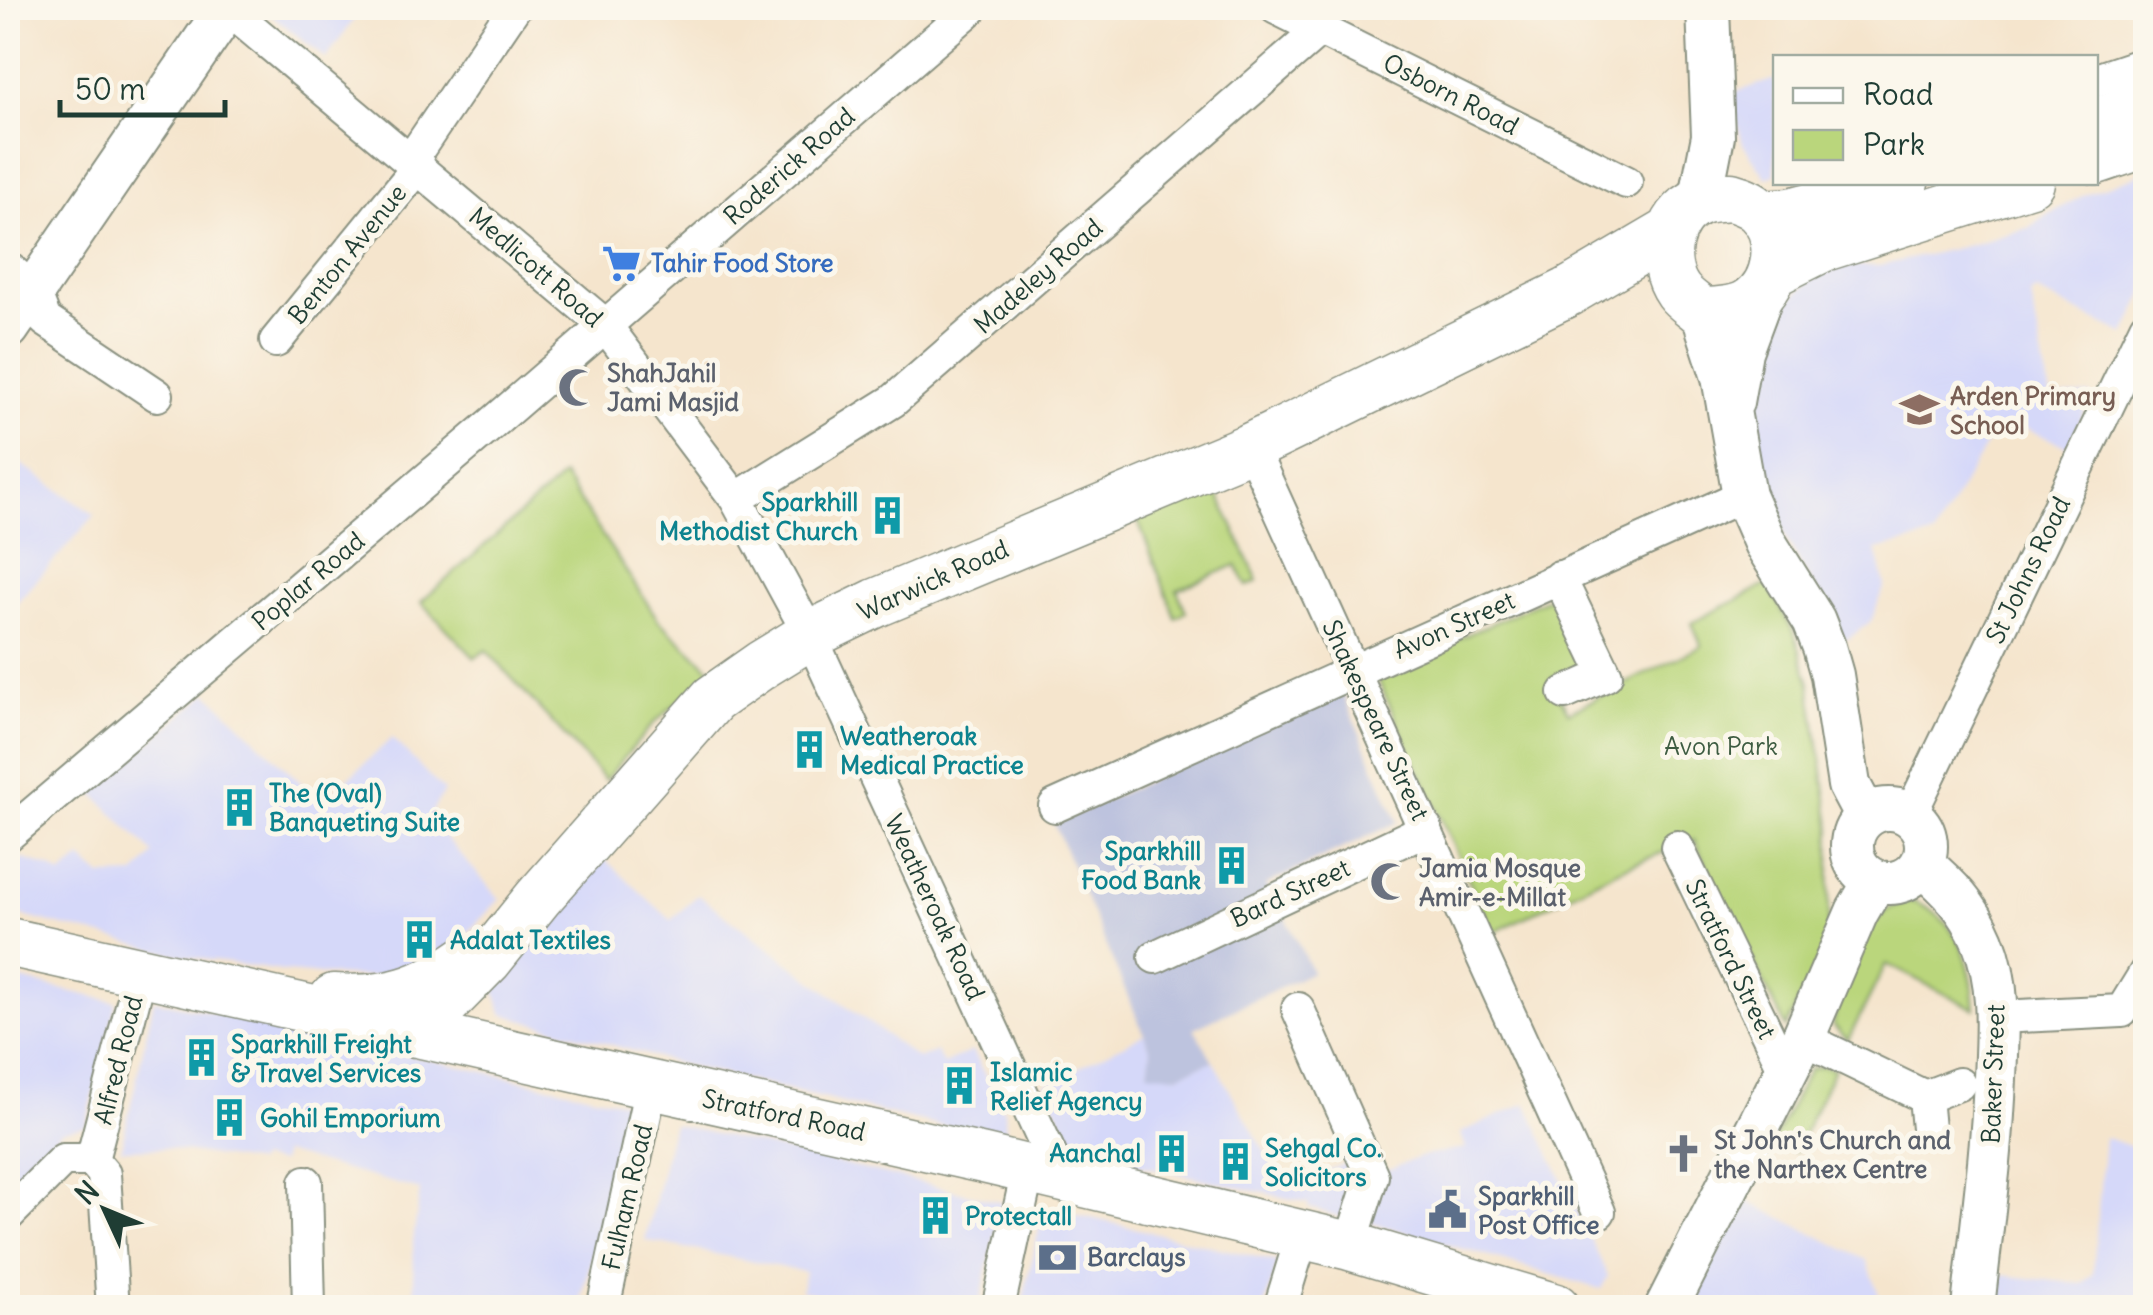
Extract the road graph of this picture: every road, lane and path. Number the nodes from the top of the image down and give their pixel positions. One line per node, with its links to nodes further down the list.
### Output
1 (227, 8): 14 (street, Medlicott Road); 20 (main road)
2 (514, 8): 14 (street, Benton Avenue)
3 (972, 8): 24 (street, Roderick Road)
4 (1276, 8): 6 (street, Osborn Road)
5 (1708, 8): 11 (main road)
6 (1321, 29): 15 (street, Osborn Road); 32 (street, Madeley Road)
7 (2146, 63): 8 (street)
8 (2098, 79)
9 (2146, 104): 10 (highway)
10 (2098, 121)
11 (1712, 136): 18 (main road); 19 (main road)
12 (2146, 143): 13 (highway)
13 (2098, 159)
14 (415, 163): 24 (street, Medlicott Road); 27 (street, Benton Avenue)
15 (1626, 182)
16 (1888, 185): 18 (highway)
17 (2020, 185): 21 (highway)
18 (1757, 209): 19 (highway); 21 (highway)
19 (1685, 217): 22 (highway, Warwick Road); 23 (highway)
20 (20, 279): 26 (main road); 28 (street)
21 (1769, 280): 23 (highway); 29 (main road)
22 (1568, 292): 23 (highway, Warwick Road); 30 (highway, Warwick Road)
23 (1690, 301): 29 (main road)
24 (605, 325): 32 (street, Medlicott Road); 41 (street, Poplar Road)
25 (2146, 326): 38 (street, St Johns Road)
26 (8, 328)
27 (276, 341)
28 (158, 395)
29 (1730, 418): 31 (main road)
30 (1251, 447): 34 (highway, Warwick Road); 35 (street, Shakespeare Street)
31 (1744, 494): 33 (street, Avon Street); 39 (main road)
32 (736, 499): 34 (street, Medlicott Road)
33 (1559, 578): 35 (street, Avon Street); 36 (street)
34 (810, 635): 45 (highway, Warwick Road); 58 (street, Weatheroak Road)
35 (1352, 671): 37 (street, Avon Street); 40 (street, Shakespeare Street)
36 (1565, 693)
37 (1055, 806)
38 (1910, 815): 39 (main road); 43 (main road)
39 (1866, 817): 44 (main road)
40 (1426, 829): 47 (street, Bard Street); 60 (street, Shakespeare Street)
41 (8, 834)
42 (1677, 847): 54 (street, Stratford Street)
43 (1922, 864): 44 (main road); 52 (main road, Baker Street)
44 (1875, 881): 54 (main road)
45 (538, 898): 50 (highway); 53 (highway, Warwick Road)
46 (8, 942): 48 (highway, Stratford Road)
47 (1155, 957)
48 (141, 971): 50 (highway, Stratford Road); 57 (street, Alfred Road)
49 (2146, 972): 52 (street)
50 (227, 990): 53 (highway, Stratford Road)
51 (1298, 1009): 63 (street)
52 (1998, 1017): 71 (main road, Baker Street)
53 (416, 1033): 56 (highway, Stratford Road)
54 (1795, 1055): 55 (street); 70 (main road)
55 (1959, 1084)
56 (652, 1086): 58 (highway, Stratford Road); 66 (street, Fulham Road)
57 (92, 1160): 61 (street, Alfred Road); 64 (street)
58 (1044, 1174): 62 (highway, Stratford Road); 67 (street)
59 (306, 1182): 65 (street)
60 (1599, 1212)
61 (8, 1215)
62 (1302, 1236): 63 (highway, Stratford Road); 68 (street)
63 (1350, 1246): 69 (highway, Stratford Road)
64 (113, 1308)
65 (310, 1308)
66 (602, 1308)
67 (998, 1308)
68 (1280, 1308)
69 (1556, 1308)
70 (1666, 1308)
71 (1973, 1308)

